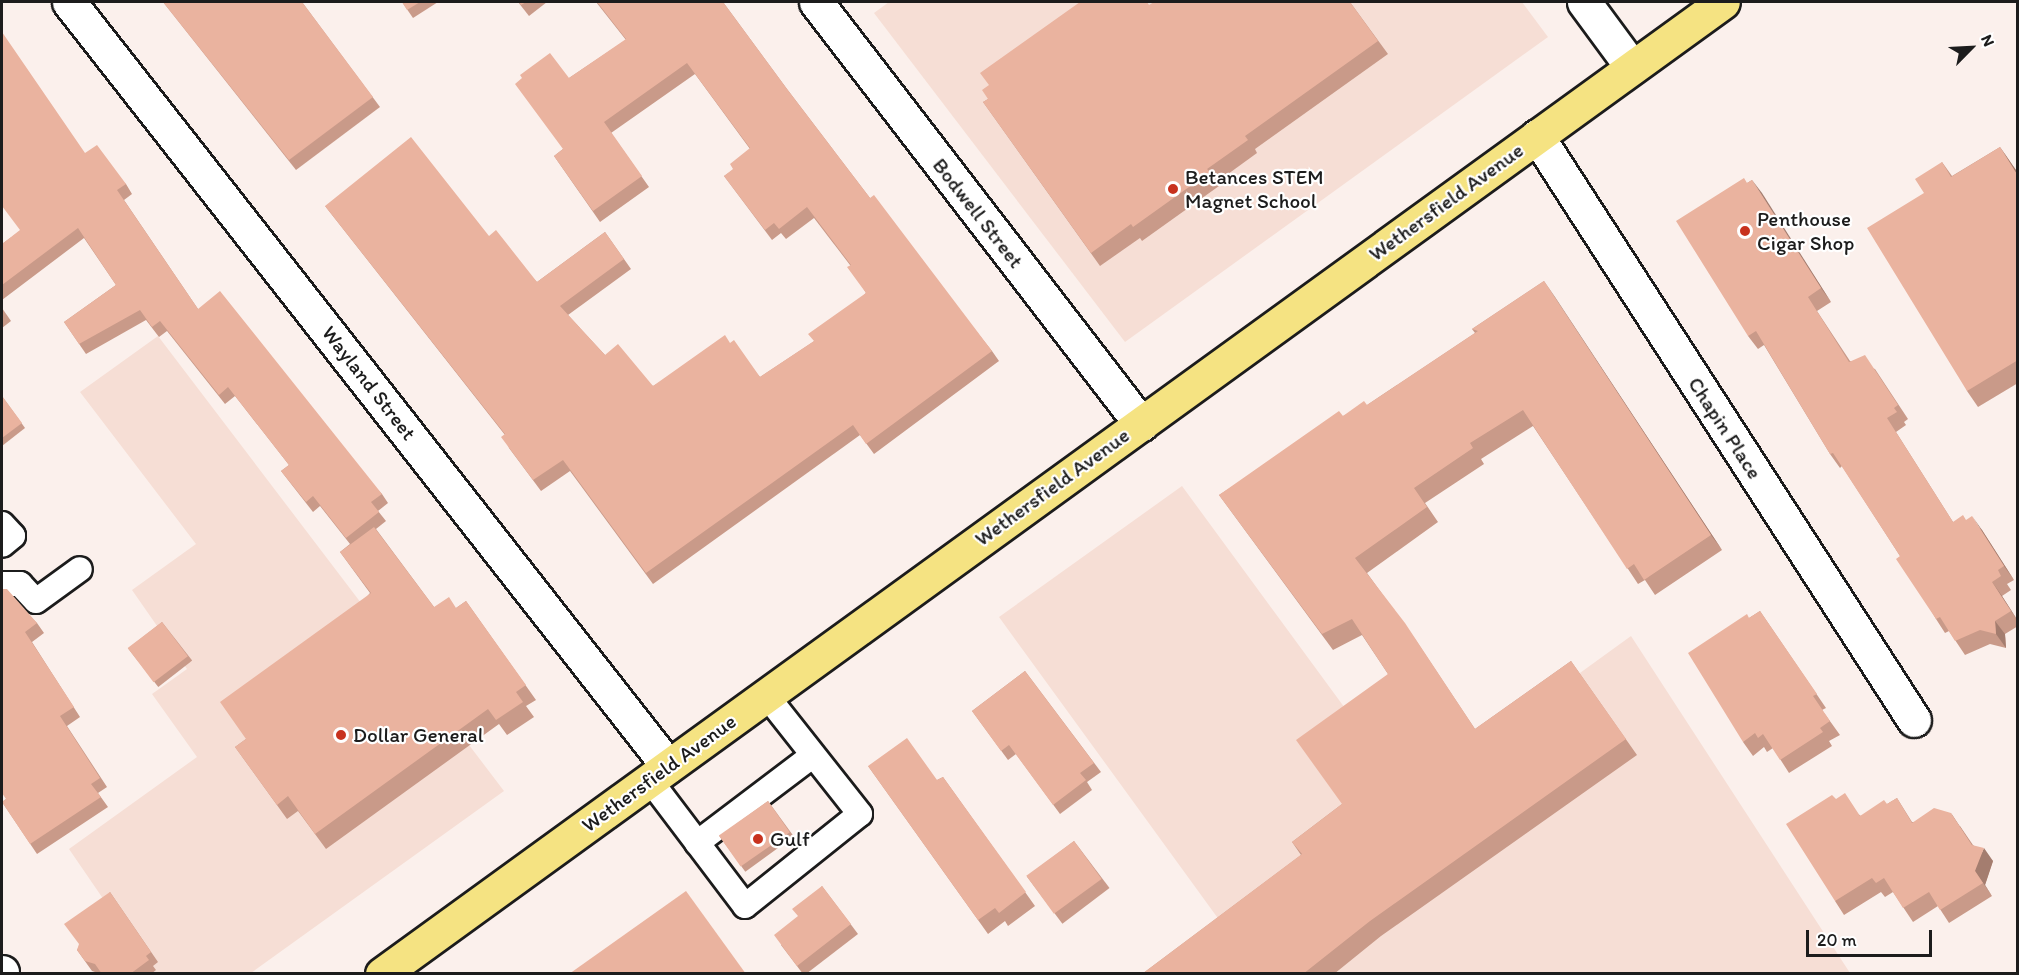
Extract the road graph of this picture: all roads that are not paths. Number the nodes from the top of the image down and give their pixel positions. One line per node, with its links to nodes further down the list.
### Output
1 (69, 2): 15 (street, Wayland Street)
2 (816, 2): 7 (street, Bodwell Street)
3 (1584, 2): 5 (street)
4 (1723, 2): 5 (main road, Wethersfield Avenue)
5 (1632, 67): 6 (main road, Wethersfield Avenue)
6 (1537, 136): 7 (main road, Wethersfield Avenue); 13 (street, Chapin Place)
7 (1140, 423): 12 (main road, Wethersfield Avenue)
8 (2, 524): 9 (lane)
9 (2, 545)
10 (80, 569): 11 (lane)
11 (2, 584)
12 (766, 695): 14 (lane); 15 (main road, Wethersfield Avenue)
13 (1914, 720)
14 (812, 756): 16 (lane); 16 (lane)
15 (659, 772): 16 (lane); 17 (main road, Wethersfield Avenue)
16 (697, 843)
17 (382, 974)

